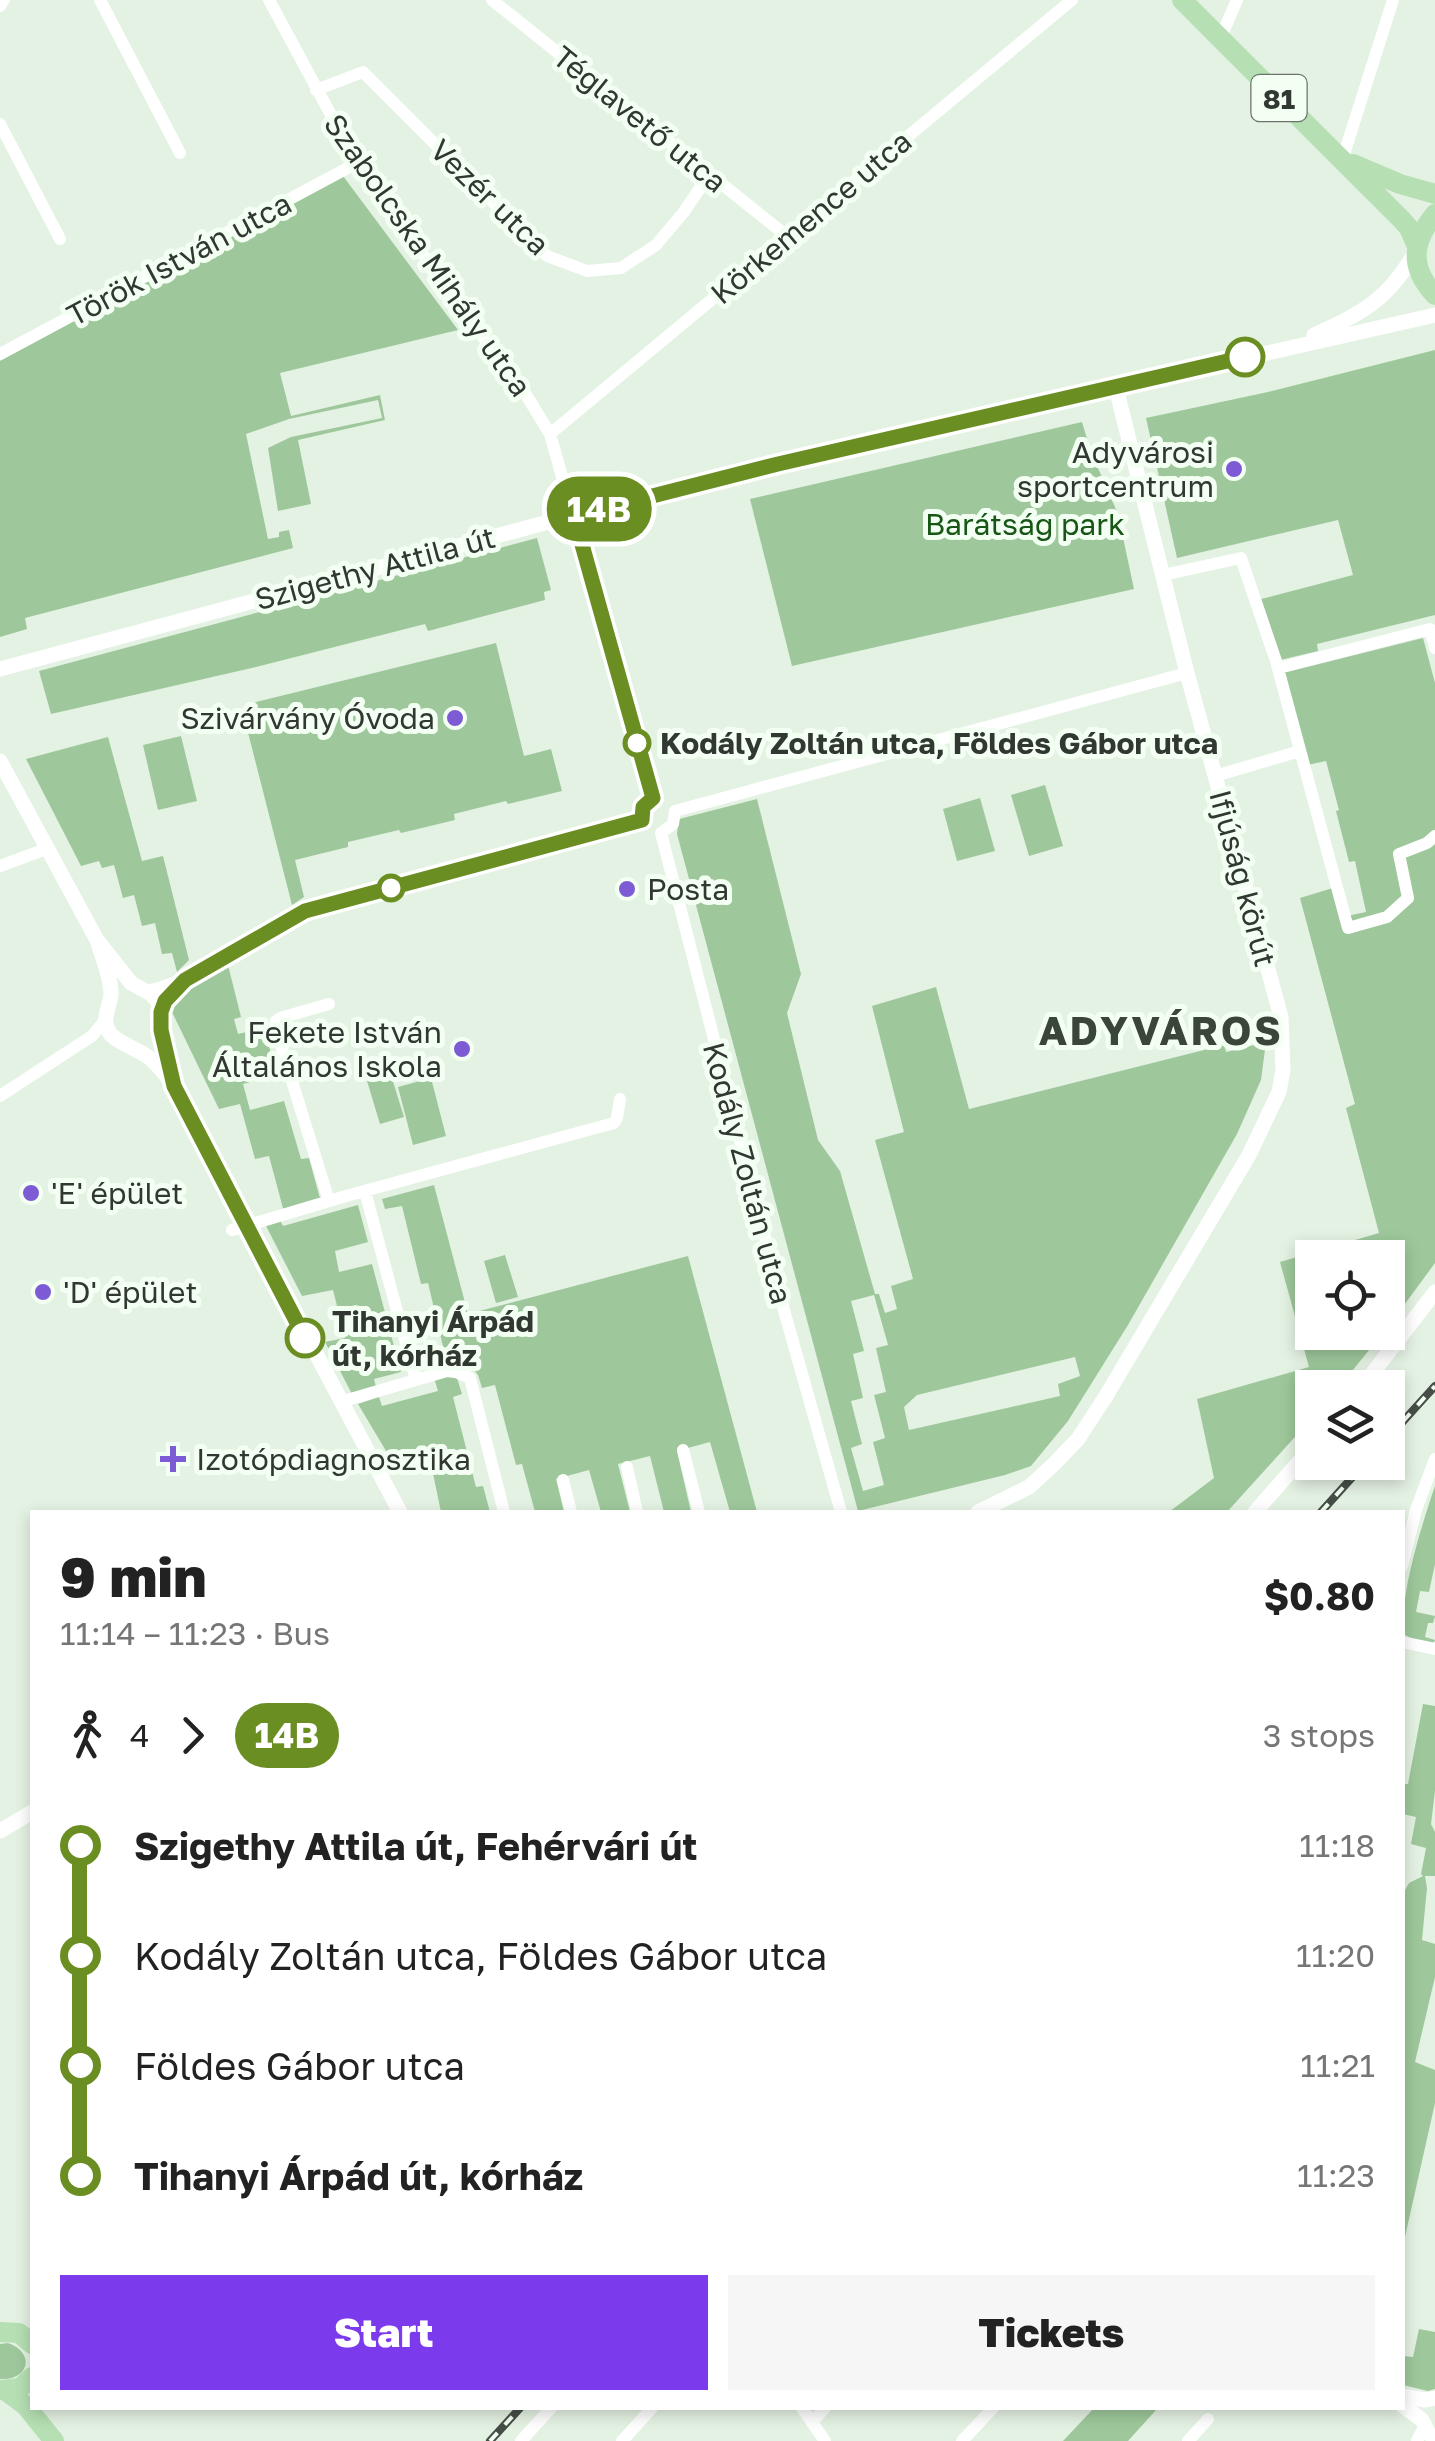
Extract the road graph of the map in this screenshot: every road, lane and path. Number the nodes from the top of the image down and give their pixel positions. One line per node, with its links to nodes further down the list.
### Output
1 (100, 0): 11 (street)
2 (269, 0): 9 (street, Szabolcska Mihály utca)
3 (492, 0): 14 (street, Téglavető utca)
4 (1072, 0): 17 (street, Körkemence utca)
5 (1182, 0): 8 (main road, 81)
6 (1237, 0): 8 (street)
7 (1393, 0): 12 (street)
8 (1220, 39): 12 (main road, 81)
9 (316, 90): 13 (street, Szabolcska Mihály utca); 14 (street, Vezér utca)
10 (0, 124): 18 (street)
11 (180, 153)
12 (1338, 157): 15 (main road, 81); 19 (main road, 81)
13 (357, 163): 23 (street, Török István utca); 25 (street, Szabolcska Mihály utca)
14 (708, 175): 17 (street, Téglavető utca)
15 (1435, 194)
16 (1435, 214): 19 (main road)
17 (788, 237): 25 (street, Körkemence utca)
18 (60, 239)
19 (1416, 247): 20 (main road, 81); 22 (street, Szigethy Attila út)
20 (1435, 295)
21 (1435, 315): 22 (street, Szigethy Attila út)
22 (1278, 349): 24 (street, Szigethy Attila út)
23 (0, 354)
24 (1116, 388): 26 (street, Szigethy Attila út); 27 (street, Ifjúság körút)
25 (550, 434): 26 (street, Szabolcska Mihály utca)
26 (574, 516): 30 (street, Szigethy Attila út); 35 (street)
27 (1163, 575): 29 (street); 31 (street, Ifjúság körút)
28 (1435, 648): 29 (street)
29 (1278, 668): 32 (street)
30 (0, 669)
31 (1188, 673): 34 (street, Ifjúság körút); 36 (street)
32 (1300, 752): 34 (street); 39 (street)
33 (0, 761): 40 (street)
34 (1215, 776): 71 (street, Ifjúság körút)
35 (653, 798): 36 (street); 37 (street)
36 (675, 811): 38 (street)
37 (642, 820): 38 (street); 43 (street)
38 (660, 833): 70 (street, Kodály Zoltán utca)
39 (1435, 836)
40 (46, 848): 41 (street); 42 (street)
41 (0, 866)
42 (97, 940): 44 (street); 46 (street)
43 (185, 980): 44 (street); 47 (street)
44 (144, 990): 46 (street); 47 (street)
45 (329, 1004): 54 (street)
46 (106, 1016): 48 (street); 49 (street)
47 (161, 1016): 48 (street); 50 (street)
48 (121, 1041): 49 (street); 50 (street)
49 (68, 1052): 51 (street)
50 (174, 1086): 55 (street)
51 (0, 1096)
52 (620, 1100): 53 (street)
53 (365, 1191): 54 (street); 58 (street)
54 (329, 1201): 55 (street)
55 (239, 1228): 59 (street)
56 (1435, 1292): 57 (street)
57 (1375, 1370)
58 (416, 1380): 59 (street); 66 (street)
59 (340, 1402): 65 (street)
60 (683, 1450): 69 (street)
61 (1435, 1458): 73 (street)
62 (1295, 1466): 72 (street)
63 (627, 1467): 68 (street)
64 (563, 1480): 67 (street)
65 (399, 1510)
66 (503, 1510)
67 (570, 1510)
68 (638, 1510)
69 (698, 1510)
70 (839, 1510)
71 (982, 1510)
72 (1256, 1510)
73 (1405, 1554)
74 (1405, 1643): 75 (street)
75 (1435, 1650)
76 (30, 1813): 77 (street)
77 (0, 1831)
78 (2, 2330): 79 (main road)
79 (30, 2342)
80 (30, 2379): 81 (main road)
81 (2, 2393): 84 (main road)
82 (1405, 2397): 83 (street)
83 (1435, 2398): 93 (street)
84 (30, 2406)
85 (1405, 2409): 93 (street)
86 (36, 2410): 95 (main road)
87 (549, 2410): 96 (street)
88 (650, 2410): 97 (street)
89 (803, 2410): 94 (street)
90 (824, 2410): 94 (street)
91 (991, 2410): 98 (street)
92 (1208, 2419): 99 (street)
93 (1424, 2431)
94 (816, 2434)
95 (54, 2441)
96 (521, 2441)
97 (622, 2441)
98 (962, 2441)
99 (1188, 2441)

